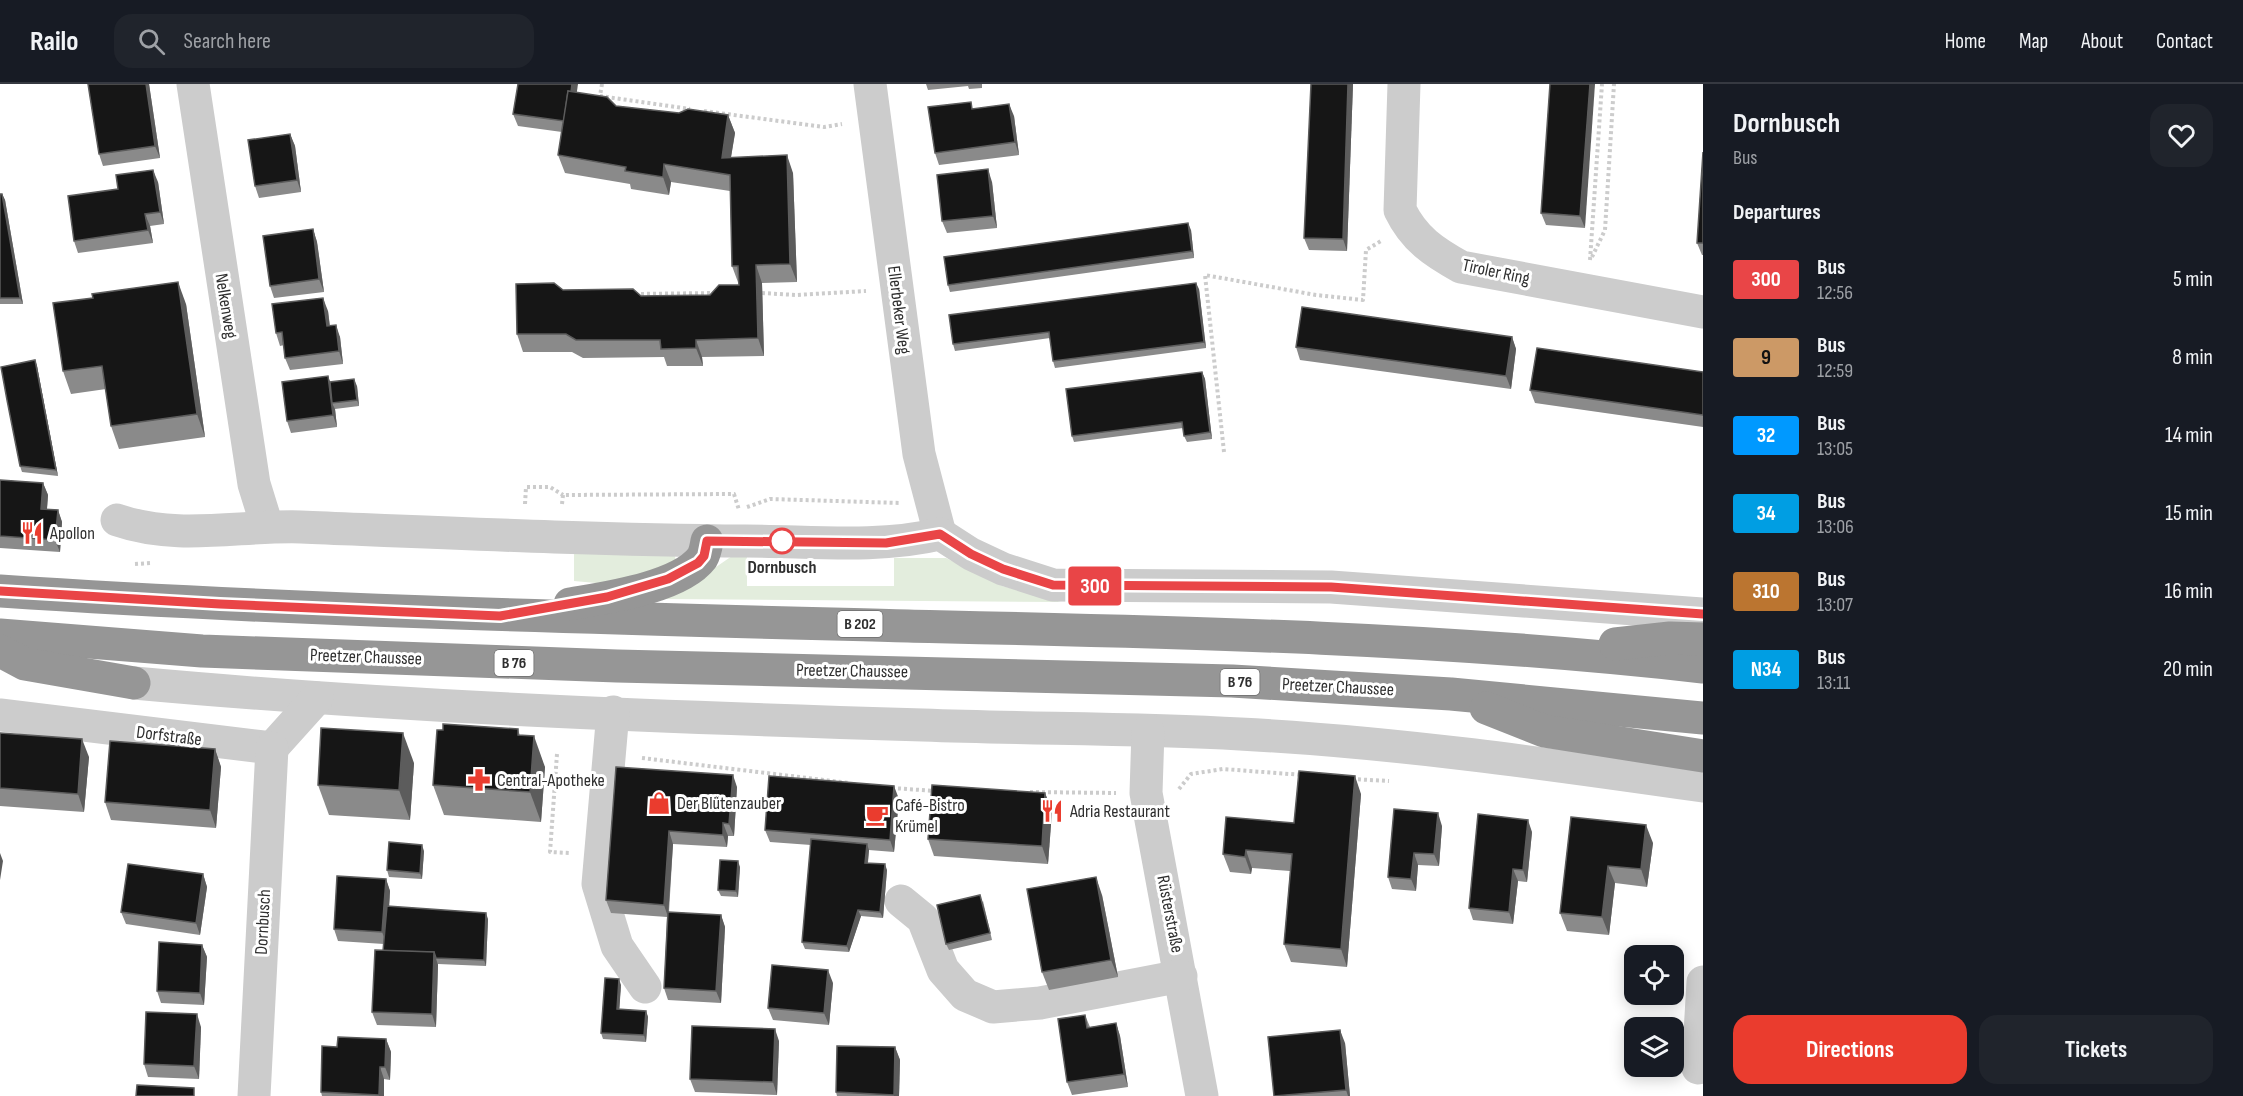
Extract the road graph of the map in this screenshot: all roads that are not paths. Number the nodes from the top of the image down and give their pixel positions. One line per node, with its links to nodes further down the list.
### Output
1 (194, 84): 6 (street, Nelkenweg)
2 (870, 84): 7 (street, Ellerbeker Weg)
3 (1404, 84): 4 (street, Tiroler Ring)
4 (1703, 312)
5 (117, 520): 6 (street)
6 (267, 526): 8 (street)
7 (940, 534): 8 (street); 10 (street)
8 (707, 541): 11 (highway)
9 (0, 591): 11 (highway)
10 (1703, 614)
11 (500, 616): 15 (highway, B 202)
12 (0, 635): 18 (highway, Preetzer Chaussee / B 76)
13 (1703, 639): 15 (highway)
14 (0, 651): 17 (highway)
15 (1545, 652): 16 (highway)
16 (1703, 667)
17 (134, 683): 19 (street)
18 (1451, 694): 22 (highway, Preetzer Chaussee / B 76); 25 (highway)
19 (317, 698): 20 (street); 24 (street)
20 (613, 712): 23 (street); 30 (street)
21 (0, 716): 24 (street, Dorfstraße)
22 (1703, 718)
23 (1148, 731): 26 (street); 28 (street, Rüsterstraße)
24 (272, 748): 32 (street, Dornbusch)
25 (1703, 756)
26 (1703, 786)
27 (901, 902): 28 (street)
28 (1181, 976): 33 (street, Rüsterstraße)
29 (1703, 982): 31 (street)
30 (645, 987)
31 (1698, 1068)
32 (254, 1096)
33 (1202, 1096)

